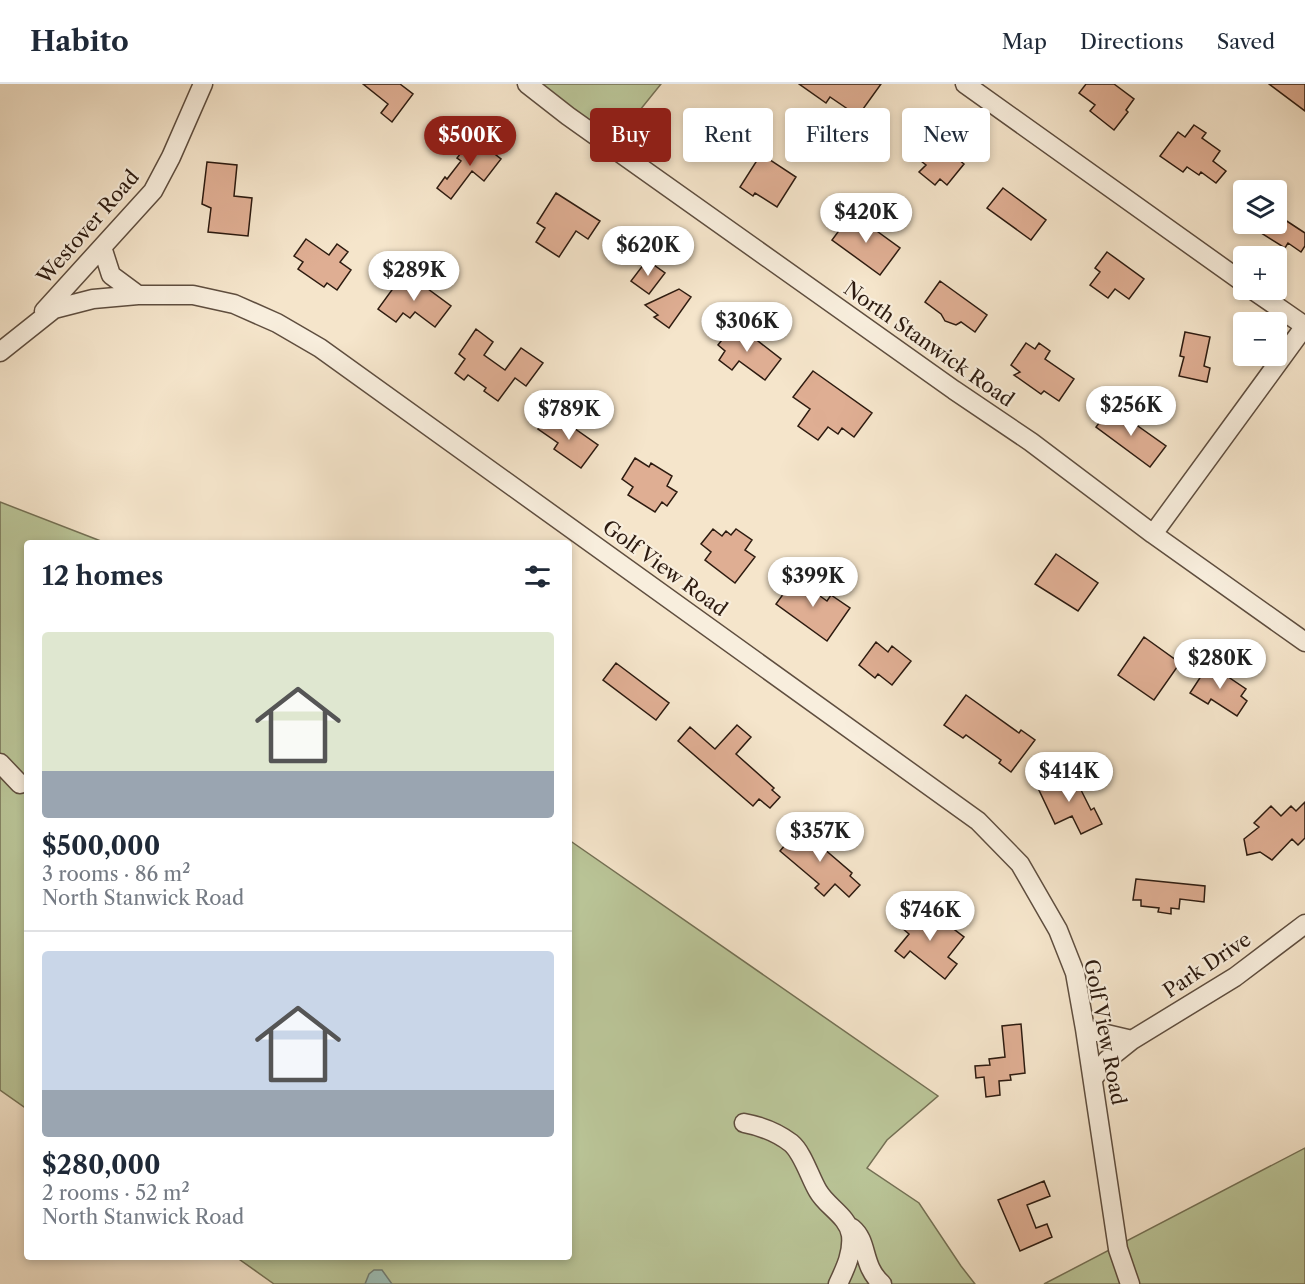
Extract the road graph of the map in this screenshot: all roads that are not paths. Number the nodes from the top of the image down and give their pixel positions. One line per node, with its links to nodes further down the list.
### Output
1 (203, 84): 4 (street, Westover Road)
2 (527, 84): 11 (street, North Stanwick Road)
3 (965, 84): 5 (street)
4 (102, 247): 6 (street); 9 (street, Westover Road)
5 (1233, 275)
6 (138, 295): 9 (street, Golf View Road); 16 (street, Golf View Road)
7 (1267, 300): 8 (street)
8 (1305, 326): 11 (street)
9 (28, 328): 10 (street, Golf View Road)
10 (0, 352)
11 (1153, 534): 12 (street, North Stanwick Road)
12 (1305, 642)
13 (3, 765): 14 (street)
14 (24, 777)
15 (1305, 924): 17 (street, Park Drive)
16 (1085, 1029): 17 (street); 18 (street, Golf View Road)
17 (1132, 1040): 18 (street, Park Drive)
18 (1093, 1079): 23 (street, Golf View Road)
19 (744, 1123): 20 (street)
20 (848, 1227): 21 (street); 22 (street)
21 (838, 1284)
22 (882, 1284)
23 (1130, 1284)

